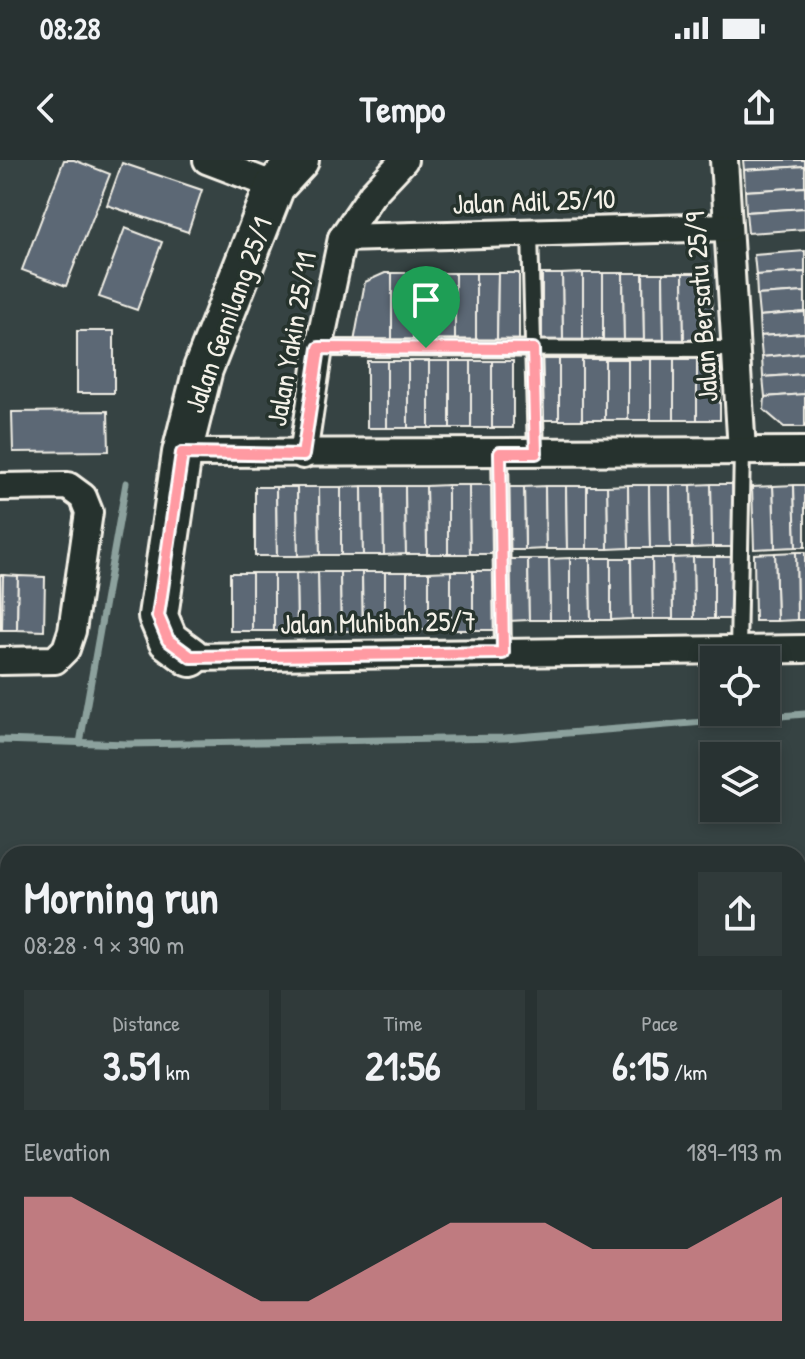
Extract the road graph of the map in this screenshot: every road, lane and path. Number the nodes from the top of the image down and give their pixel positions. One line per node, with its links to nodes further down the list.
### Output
1 (207, 160): 4 (street)
2 (404, 160): 7 (street, Jalan Yakin 25/11)
3 (724, 160): 5 (street, Jalan Bersatu 25/9)
4 (287, 173): 13 (street, Jalan Gemilang 25/1)
5 (728, 227): 6 (street, Jalan Adil 25/10); 10 (street, Jalan Bersatu 25/9)
6 (530, 233): 7 (street, Jalan Adil 25/10); 9 (lane)
7 (342, 238): 8 (street, Jalan Yakin 25/11)
8 (319, 348): 9 (lane); 16 (street, Jalan Yakin 25/11)
9 (533, 349): 10 (lane); 15 (lane)
10 (735, 349): 11 (street, Jalan Bersatu 25/9)
11 (742, 451): 12 (street); 15 (street); 18 (lane)
12 (805, 451)
13 (182, 453): 16 (street); 23 (street, Jalan Gemilang 25/1)
14 (500, 453): 15 (street); 16 (street); 22 (lane)
15 (536, 453)
16 (303, 455)
17 (0, 487): 24 (street)
18 (738, 646)
19 (780, 649): 20 (street, Jalan Muhibah 25/7)
20 (805, 649)
21 (700, 650): 22 (street, Jalan Muhibah 25/7)
22 (503, 653): 23 (street, Jalan Muhibah 25/7)
23 (191, 657)
24 (0, 661)

